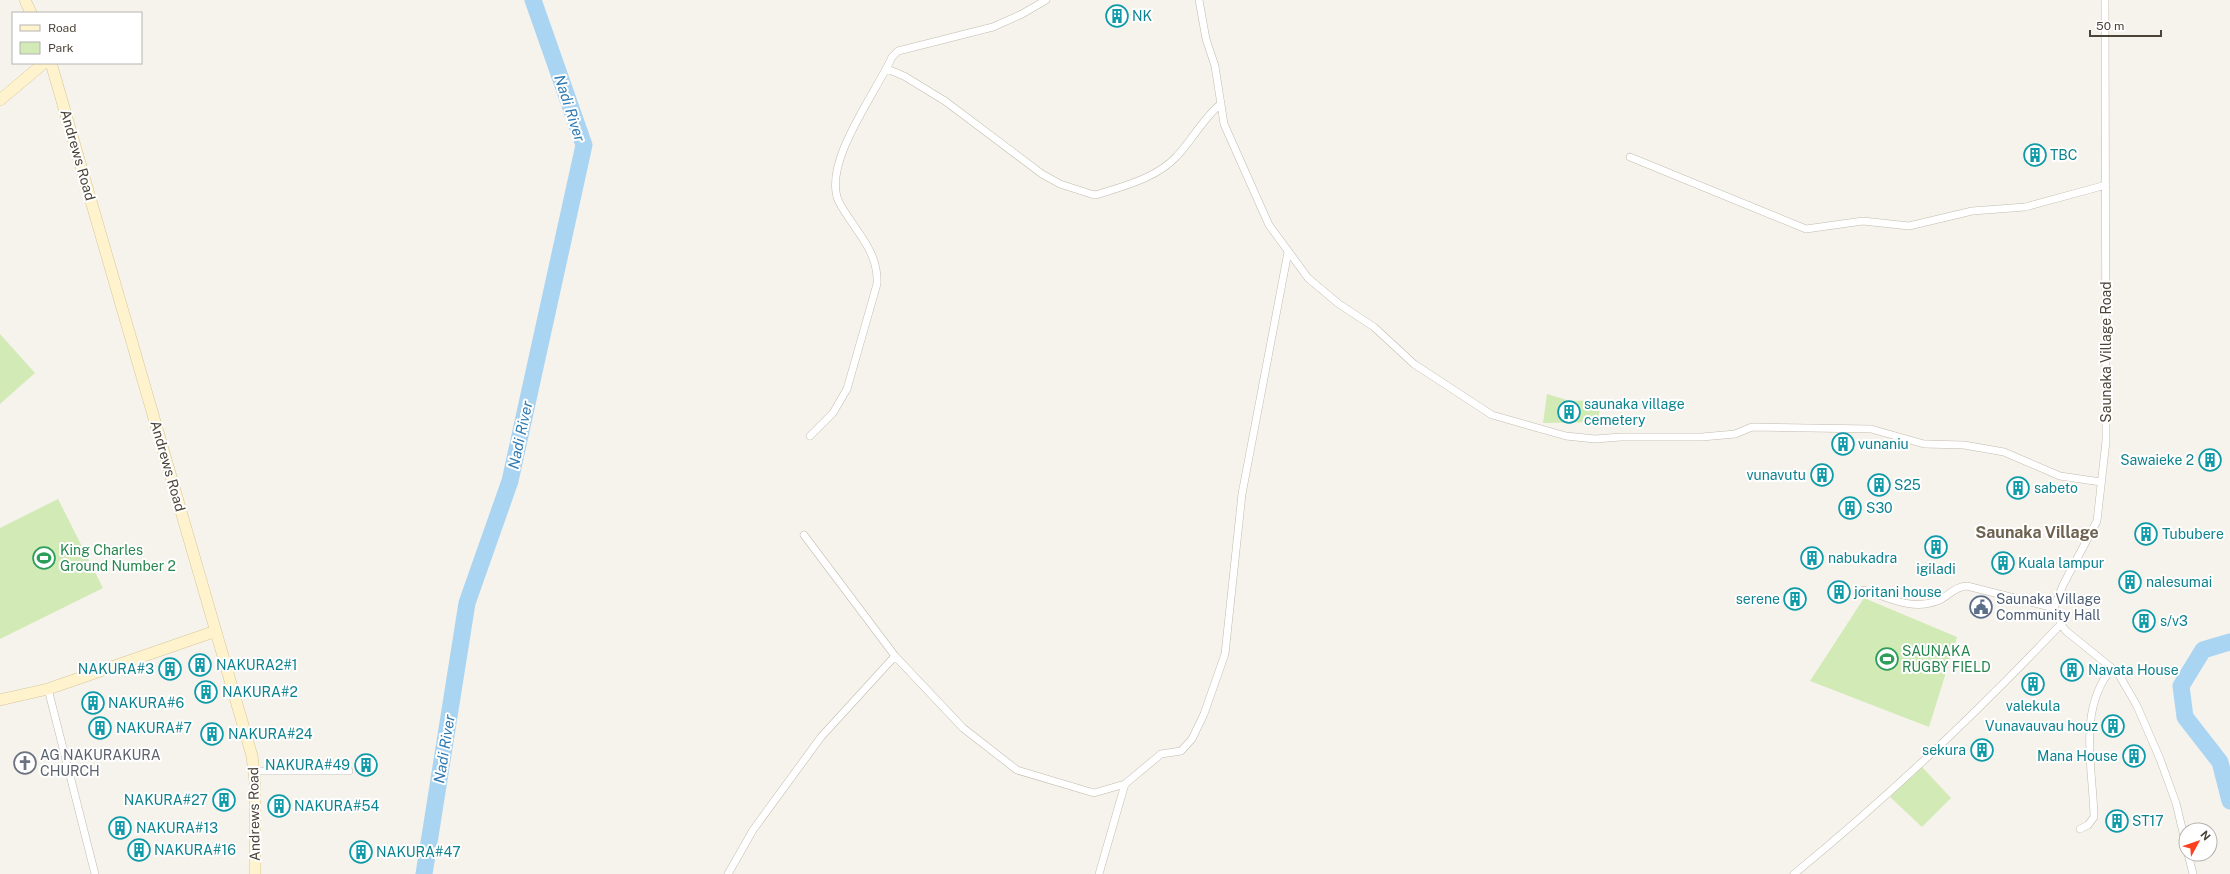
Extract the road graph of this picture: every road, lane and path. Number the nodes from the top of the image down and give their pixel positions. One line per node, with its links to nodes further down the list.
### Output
1 (25, 0): 5 (main road)
2 (1046, 0): 8 (street)
3 (1199, 0): 10 (street)
4 (2105, 0): 12 (street, Saunaka Village Road)
5 (31, 12)
6 (43, 64): 9 (main road)
7 (51, 64): 20 (main road, Andrews Road)
8 (887, 69): 10 (street); 14 (street)
9 (0, 100)
10 (1221, 104): 13 (street)
11 (1630, 157): 12 (street)
12 (2106, 185): 15 (street, Saunaka Village Road)
13 (1288, 252): 15 (street); 27 (street)
14 (810, 436)
15 (2101, 482): 18 (street, Saunaka Village Road)
16 (804, 536): 21 (street)
17 (1864, 590): 18 (street)
18 (2054, 608): 19 (street)
19 (2061, 624): 22 (street); 35 (street)
20 (216, 631): 23 (main road); 25 (main road, Andrews Road)
21 (895, 656): 27 (street); 33 (street)
22 (2112, 668): 28 (street); 29 (street)
23 (48, 689): 24 (main road); 31 (street)
24 (0, 700)
25 (254, 771): 26 (street); 32 (main road, Andrews Road)
26 (349, 771)
27 (1125, 784): 34 (street)
28 (2181, 822)
29 (2080, 829)
30 (2190, 862): 36 (street)
31 (95, 874)
32 (255, 874)
33 (728, 874)
34 (1099, 874)
35 (1794, 874)
36 (2193, 874)

